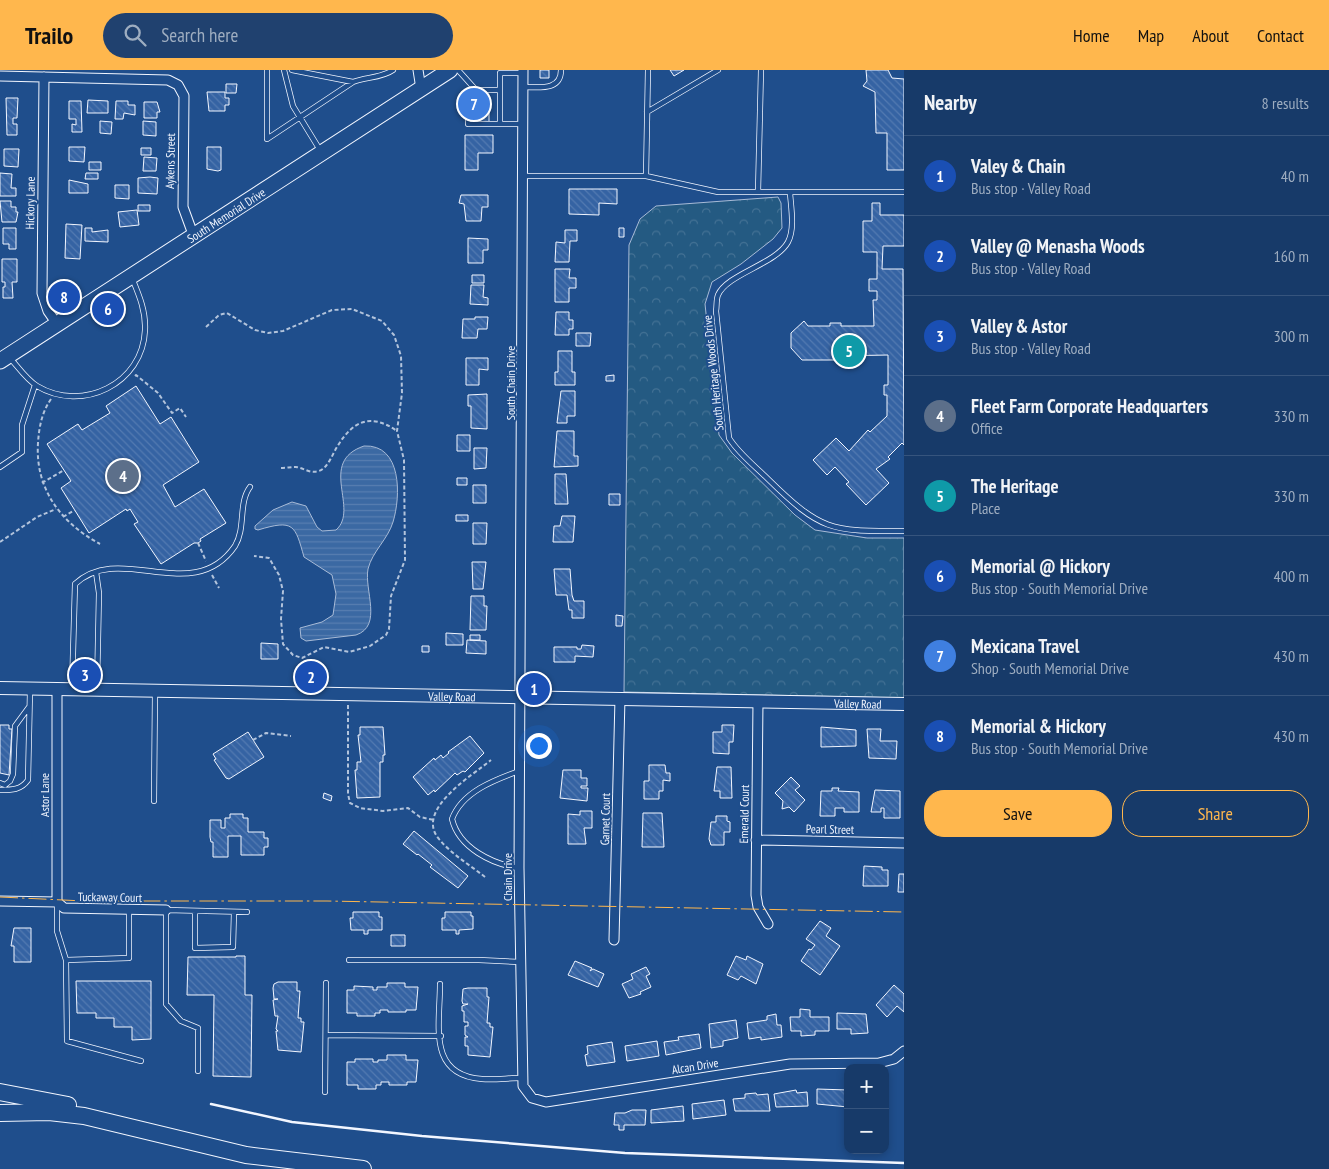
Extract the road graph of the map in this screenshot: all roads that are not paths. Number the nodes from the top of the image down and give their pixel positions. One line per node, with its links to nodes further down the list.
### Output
1 (267, 70): 21 (lane)
2 (284, 70): 21 (lane)
3 (292, 70): 15 (lane)
4 (392, 70): 15 (lane)
5 (418, 70): 17 (street)
6 (450, 70): 17 (main road, South Memorial Drive)
7 (458, 70): 18 (lane)
8 (561, 70): 16 (lane)
9 (648, 70): 20 (lane)
10 (718, 70): 20 (lane)
11 (761, 70): 27 (lane)
12 (523, 71): 16 (street, South Chain Drive); 19 (lane)
13 (0, 76): 14 (street)
14 (44, 77): 30 (street, Aykens Street); 32 (street, Hickory Lane)
15 (353, 82): 21 (lane)
16 (522, 87): 23 (street, South Chain Drive)
17 (421, 89): 24 (main road, South Memorial Drive)
18 (476, 90): 19 (lane); 22 (lane)
19 (500, 90): 22 (lane)
20 (647, 112): 26 (lane)
21 (301, 117): 24 (lane)
22 (500, 124): 23 (lane)
23 (522, 124): 25 (street, South Chain Drive)
24 (322, 154): 30 (main road, South Memorial Drive)
25 (522, 176): 26 (lane); 45 (street, South Chain Drive)
26 (646, 176): 27 (lane)
27 (758, 192): 29 (lane)
28 (904, 192): 29 (lane)
29 (790, 193): 37 (lane, South Heritage Woods Drive)
30 (194, 236): 31 (main road, South Memorial Drive)
31 (131, 277): 32 (main road, South Memorial Drive); 34 (lane)
32 (57, 324): 33 (main road, South Memorial Drive)
33 (4, 358): 34 (lane)
34 (36, 385): 35 (lane)
35 (0, 466)
36 (250, 487): 38 (lane)
37 (904, 531)
38 (96, 572): 42 (lane); 43 (lane)
39 (0, 688): 40 (street, Valley Road)
40 (30, 688): 41 (street, Valley Road); 49 (lane)
41 (57, 689): 42 (street, Valley Road); 58 (street, Astor Lane)
42 (72, 689): 43 (street, Valley Road)
43 (97, 689): 44 (street, Valley Road)
44 (155, 690): 45 (street, Valley Road); 53 (lane)
45 (520, 697): 46 (street, Valley Road); 50 (street, Chain Drive)
46 (620, 698): 47 (street, Valley Road); 65 (street, Garnet Court)
47 (758, 701): 48 (street, Valley Road); 54 (street, Emerald Court)
48 (904, 704)
49 (30, 706): 51 (lane); 52 (lane)
50 (520, 770): 56 (street, Chain Drive); 56 (lane)
51 (2, 784)
52 (0, 790)
53 (154, 801)
54 (756, 840): 55 (street, Pearl Street); 64 (street, Emerald Court)
55 (904, 843)
56 (519, 868): 68 (street, Chain Drive)
57 (0, 901): 58 (street, Tuckaway Court)
58 (57, 902): 59 (street, Tuckaway Court); 66 (lane)
59 (129, 910): 60 (street, Tuckaway Court); 66 (lane)
60 (166, 910): 61 (lane); 75 (lane)
61 (195, 911): 62 (lane); 62 (lane)
62 (234, 912): 63 (lane)
63 (247, 912)
64 (768, 924)
65 (614, 940)
66 (66, 960): 74 (lane)
67 (349, 960): 68 (lane)
68 (520, 962): 76 (street, Chain Drive)
69 (326, 983): 71 (lane)
70 (440, 984): 72 (lane)
71 (326, 1035): 72 (lane); 78 (lane)
72 (440, 1036): 76 (lane)
73 (904, 1051): 76 (street, Alcan Drive)
74 (141, 1061)
75 (198, 1071)
76 (521, 1078)
77 (0, 1092): 80 (highway)
78 (325, 1092)
79 (0, 1113): 80 (highway)
80 (112, 1121): 81 (highway)
81 (363, 1169)

